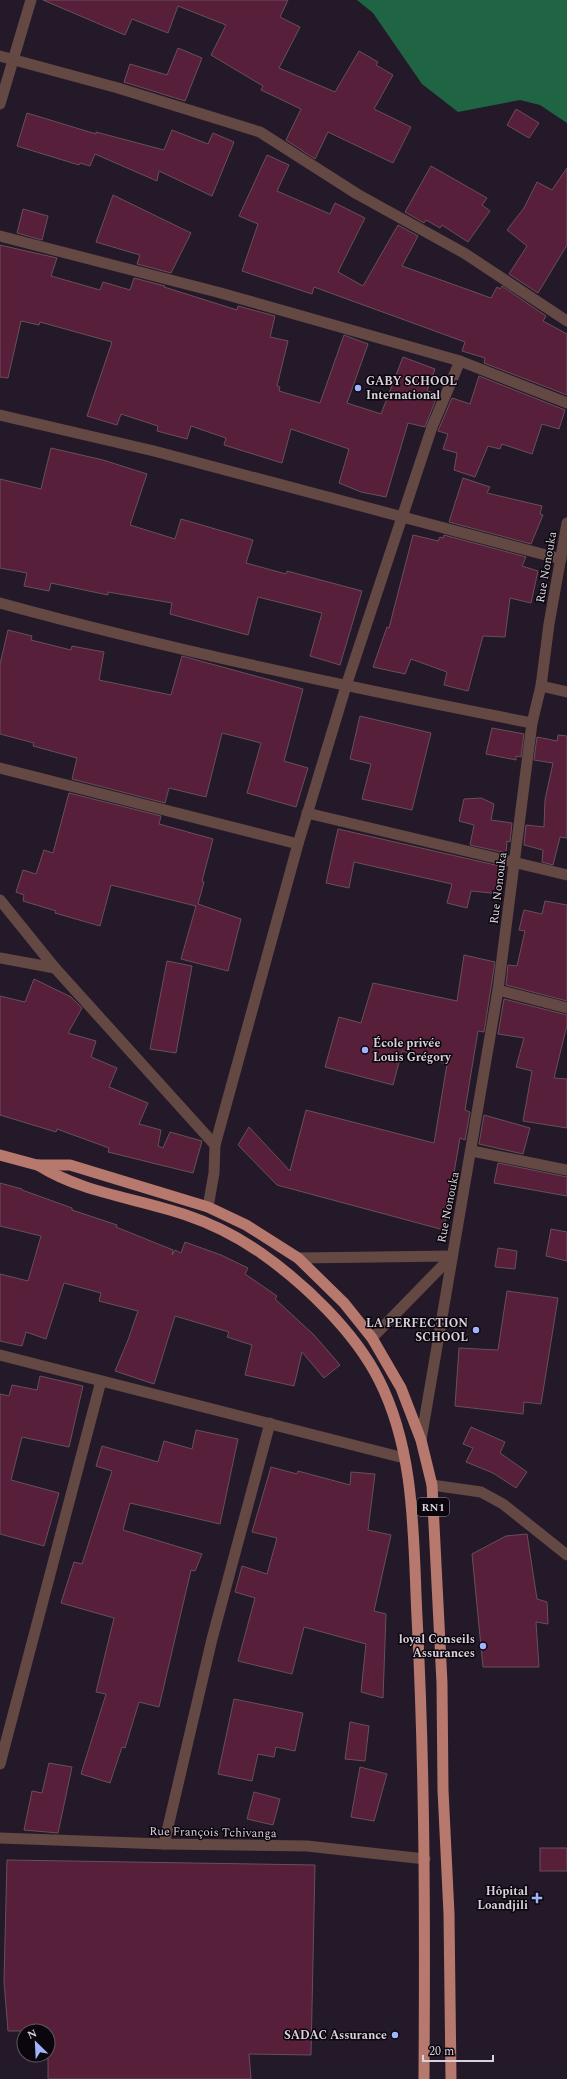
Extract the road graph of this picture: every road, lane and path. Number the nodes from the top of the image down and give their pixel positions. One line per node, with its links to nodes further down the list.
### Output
1 (31, 0): 3 (street)
2 (0, 56): 3 (street)
3 (13, 59): 4 (street); 6 (street)
4 (0, 104)
5 (0, 236): 7 (street)
6 (567, 321)
7 (460, 361): 8 (street); 10 (street)
8 (567, 403)
9 (0, 415): 10 (street)
10 (402, 517): 13 (street); 15 (street)
11 (567, 523): 12 (street, Rue Nonouka)
12 (566, 537): 13 (street, Rue Nonouka)
13 (561, 559): 16 (street, Rue Nonouka)
14 (0, 602): 15 (street)
15 (346, 686): 18 (street); 20 (street)
16 (541, 686): 17 (street); 18 (street, Rue Nonouka)
17 (567, 692)
18 (532, 723): 22 (street, Rue Nonouka)
19 (0, 768): 21 (street)
20 (307, 813): 21 (street); 22 (street)
21 (298, 844): 29 (street)
22 (515, 863): 23 (street); 27 (street, Rue Nonouka)
23 (567, 875)
24 (0, 900): 26 (street)
25 (0, 958): 26 (street)
26 (55, 968): 29 (street)
27 (498, 990): 28 (street); 30 (street, Rue Nonouka)
28 (567, 1008)
29 (215, 1145): 34 (street)
30 (472, 1151): 33 (street); 35 (street, Rue Nonouka)
31 (0, 1155): 32 (highway, RN1)
32 (37, 1165): 34 (highway, RN1); 42 (highway, RN1)
33 (567, 1170)
34 (208, 1207): 36 (highway, RN1)
35 (452, 1256): 36 (street, Rue Nonouka); 37 (street, Rue Nonouka); 41 (street, Rue Nonouka)
36 (298, 1258): 37 (highway, RN1)
37 (372, 1338): 41 (highway, RN1)
38 (0, 1355): 39 (street)
39 (100, 1380): 40 (street); 45 (street)
40 (270, 1423): 42 (street); 47 (street)
41 (421, 1440): 43 (highway, RN1)
42 (404, 1458): 48 (highway, RN1)
43 (432, 1485): 44 (street); 50 (highway, RN1)
44 (567, 1555)
45 (0, 1764)
46 (0, 1838): 47 (street, Rue François Tchivanga)
47 (164, 1844): 48 (street, Rue François Tchivanga)
48 (425, 1859): 49 (highway, RN1)
49 (424, 2079)
50 (451, 2079)

